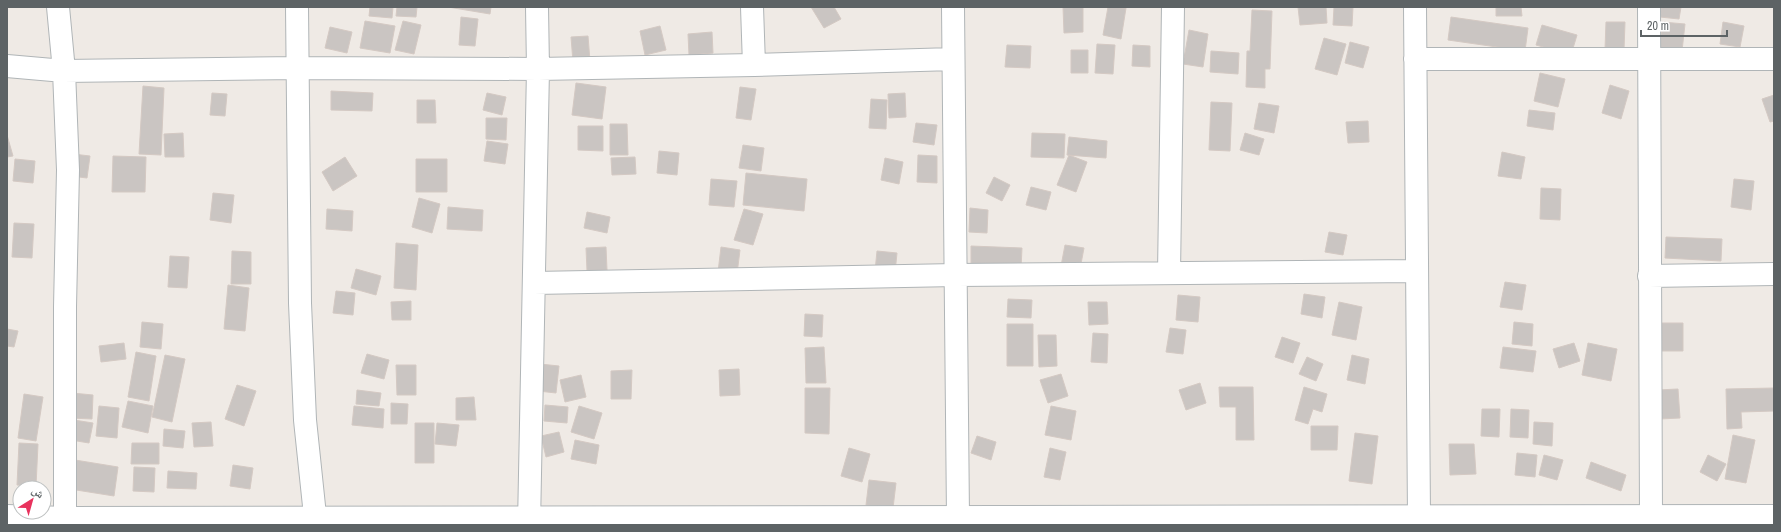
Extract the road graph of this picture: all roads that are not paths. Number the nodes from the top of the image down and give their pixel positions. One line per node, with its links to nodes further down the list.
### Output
1 (58, 7): 17 (street)
2 (297, 7): 15 (street)
3 (537, 7): 16 (street)
4 (752, 7): 13 (street)
5 (953, 7): 9 (street)
6 (1173, 7): 19 (street)
7 (1415, 7): 10 (street)
8 (1649, 7): 11 (street)
9 (953, 59): 13 (street); 21 (street)
10 (1415, 59): 11 (street); 18 (street)
11 (1650, 59): 12 (street); 22 (street)
12 (1774, 59)
13 (754, 65): 16 (street)
14 (7, 66): 17 (street)
15 (299, 68): 16 (street); 17 (street); 32 (street)
16 (538, 68): 23 (street)
17 (64, 71): 31 (street)
18 (1417, 271): 19 (street); 25 (street)
19 (1169, 273): 21 (street)
20 (1774, 274): 22 (street)
21 (956, 275): 23 (street); 28 (street)
22 (1649, 276): 26 (street)
23 (534, 283): 29 (street)
24 (7, 516): 31 (street)
25 (1419, 516): 26 (street); 30 (street)
26 (1651, 516): 27 (street)
27 (1774, 516)
28 (958, 517): 29 (street); 30 (street)
29 (529, 521): 32 (street)
30 (1193, 521)
31 (65, 522): 32 (street)
32 (316, 522)

